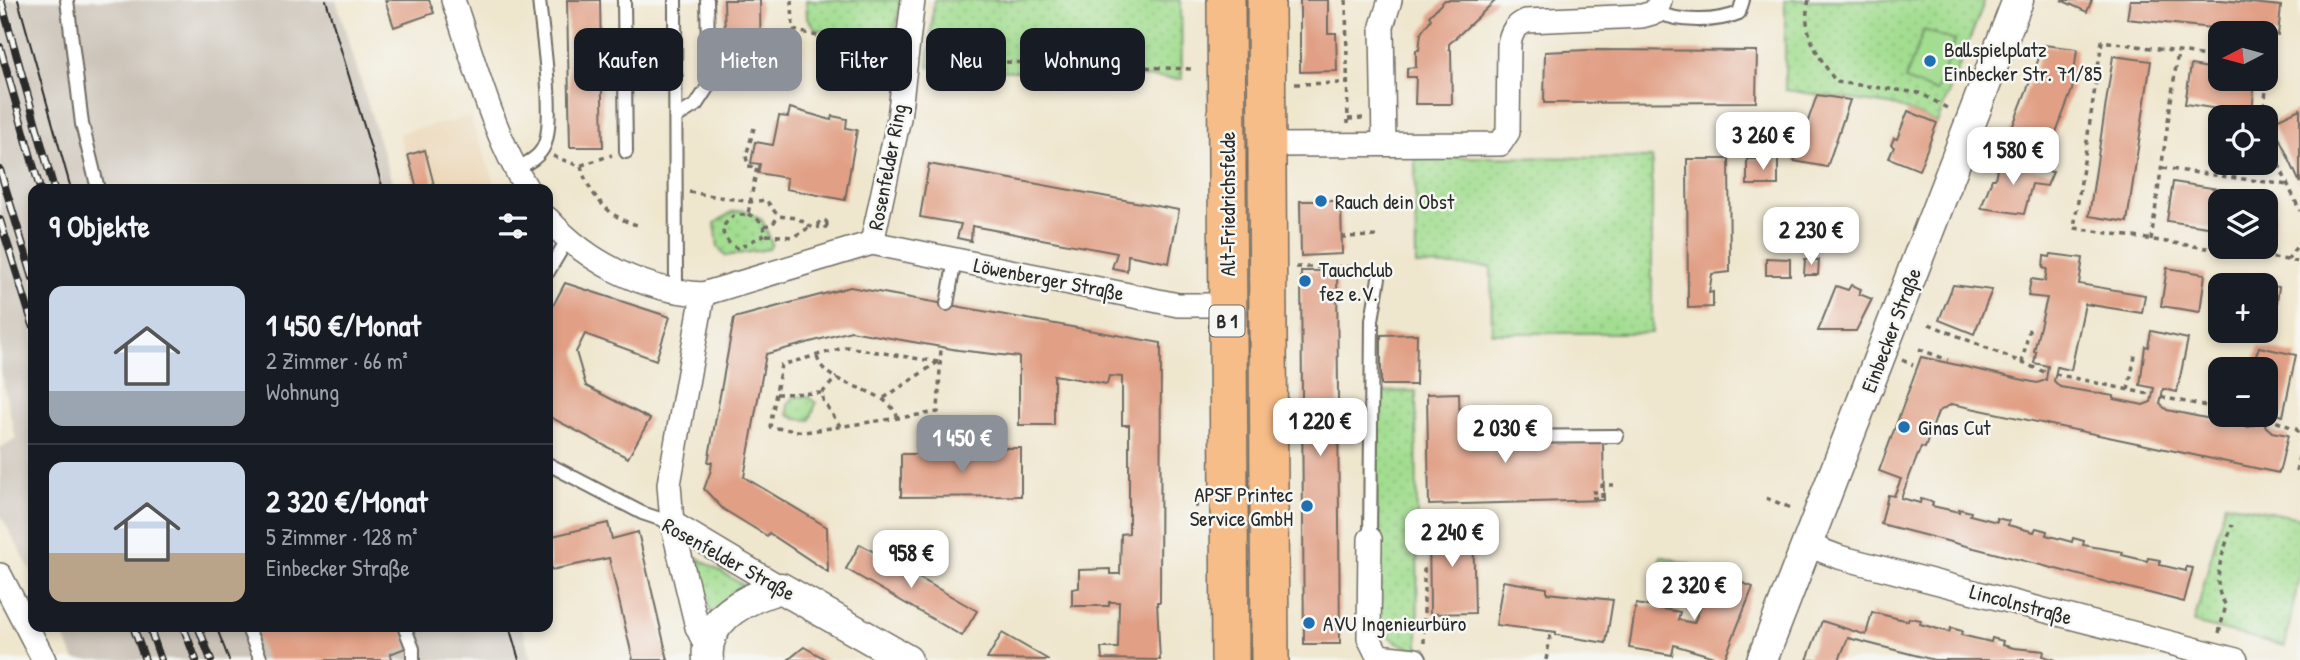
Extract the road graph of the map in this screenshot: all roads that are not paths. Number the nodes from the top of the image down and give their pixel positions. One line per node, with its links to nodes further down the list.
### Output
1 (67, 0): 23 (lane)
2 (453, 0): 22 (street)
3 (539, 0): 22 (lane)
4 (624, 0): 14 (lane)
5 (675, 0): 15 (lane)
6 (707, 0): 18 (lane)
7 (913, 0): 26 (street, Rosenfelder Ring)
8 (1226, 0): 33 (main road, Alt-Friedrichsfelde / B 1)
9 (1266, 0): 20 (main road, Alt-Friedrichsfelde / B 1)
10 (1390, 0): 19 (street)
11 (1743, 0): 13 (lane)
12 (2018, 0): 39 (street, Einbecker Straße)
13 (1658, 6): 19 (street)
14 (624, 28)
15 (675, 28)
16 (625, 91): 21 (lane)
17 (676, 91): 18 (lane)
18 (676, 117): 30 (lane)
19 (1384, 144): 20 (street)
20 (1267, 145): 53 (main road, Alt-Friedrichsfelde / B 1)
21 (626, 152)
22 (521, 179)
23 (96, 184)
24 (553, 225): 25 (street, Rosenfelder Ring)
25 (567, 240): 28 (lane); 30 (street, Rosenfelder Ring)
26 (872, 243): 27 (street, Löwenberger Straße); 31 (street, Rosenfelder Ring)
27 (955, 260): 32 (lane); 33 (street, Löwenberger Straße)
28 (553, 264)
29 (1378, 278): 38 (lane)
30 (676, 293): 31 (street, Rosenfelder Ring)
31 (703, 293): 37 (street)
32 (947, 304)
33 (1227, 305): 52 (main road, Alt-Friedrichsfelde / B 1)
34 (1617, 436): 35 (lane)
35 (1481, 437)
36 (553, 467): 37 (lane, Rosenfelder Straße)
37 (671, 523): 41 (street, Rosenfelder Straße); 46 (street)
38 (1370, 540): 47 (street)
39 (1807, 545): 54 (street, Einbecker Straße); 55 (street, Lincolnstraße)
40 (0, 575): 42 (street)
41 (781, 588): 46 (street); 51 (street, Rosenfelder Straße)
42 (28, 629)
43 (30, 632): 48 (street)
44 (249, 632): 49 (lane)
45 (406, 632): 50 (lane)
46 (707, 654)
47 (1419, 654)
48 (44, 660)
49 (261, 660)
50 (413, 660)
51 (907, 660)
52 (1230, 660)
53 (1270, 660)
54 (1762, 660)
55 (2236, 660)

